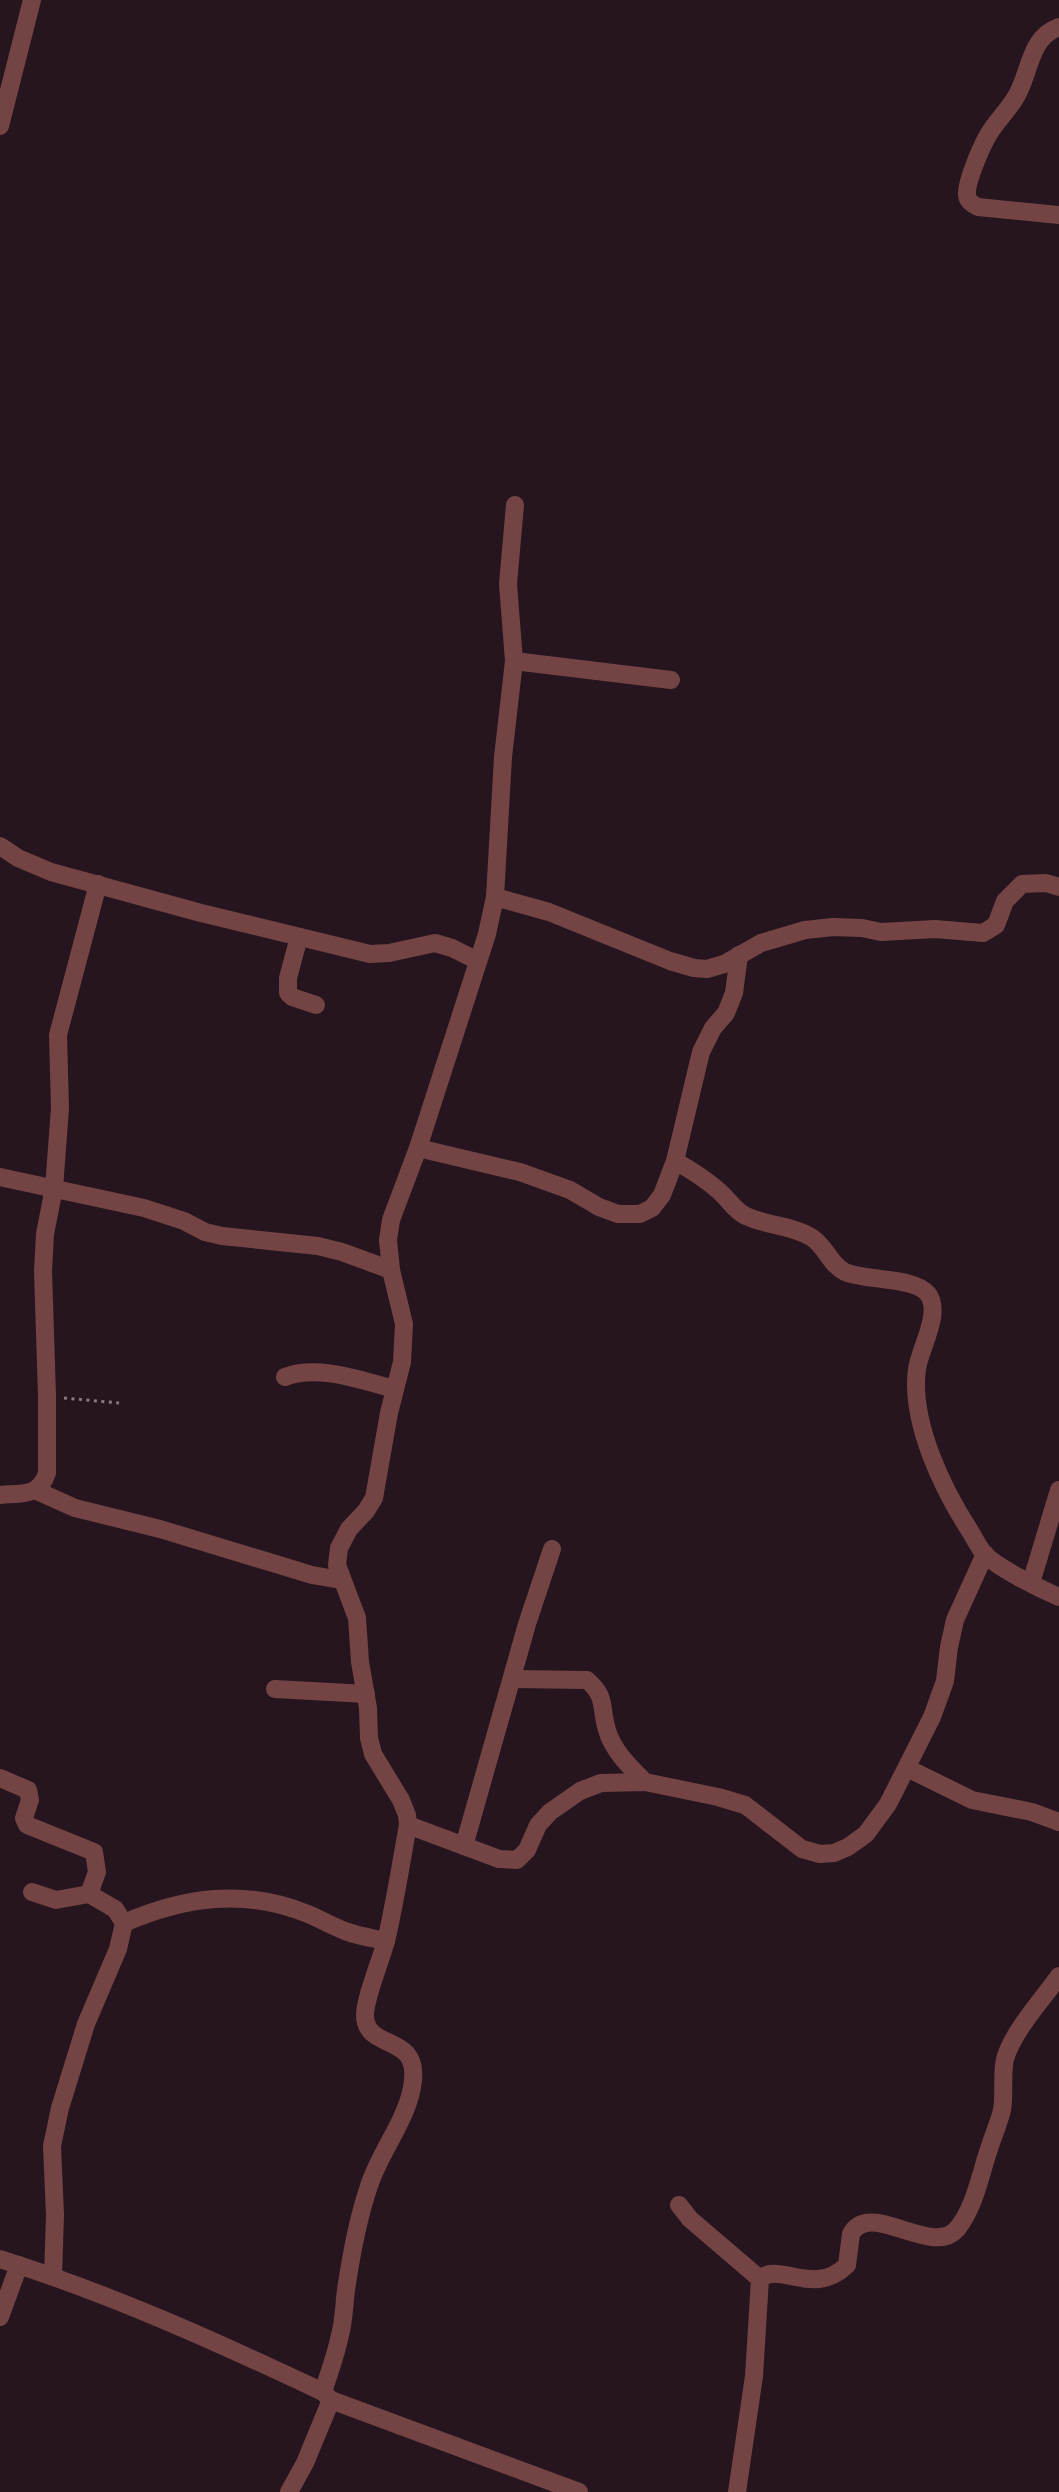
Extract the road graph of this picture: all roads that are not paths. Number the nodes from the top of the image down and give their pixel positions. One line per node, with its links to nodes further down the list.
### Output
1 (32, 0): 3 (street)
2 (1059, 27): 4 (street)
3 (0, 126)
4 (1059, 215)
5 (515, 505): 6 (street)
6 (514, 661): 7 (street); 11 (street)
7 (671, 680)
8 (0, 846): 9 (street)
9 (98, 885): 12 (street); 19 (street)
10 (1059, 887): 13 (street)
11 (495, 897): 13 (street); 14 (street)
12 (299, 938): 14 (street); 15 (street)
13 (739, 955): 17 (street)
14 (478, 962): 16 (street)
15 (316, 1005)
16 (418, 1148): 17 (street); 20 (street)
17 (675, 1161): 27 (street)
18 (0, 1177): 19 (street)
19 (54, 1188): 20 (street); 24 (street)
20 (391, 1270): 22 (street)
21 (285, 1377): 22 (street)
22 (395, 1389): 28 (street)
23 (1059, 1490): 29 (street)
24 (37, 1491): 25 (street); 28 (street)
25 (0, 1495)
26 (552, 1549): 31 (street)
27 (985, 1554): 29 (street); 34 (street)
28 (341, 1580): 33 (street)
29 (1031, 1583): 30 (street)
30 (1059, 1597)
31 (513, 1679): 36 (street); 39 (street)
32 (275, 1689): 33 (street)
33 (366, 1694): 38 (street)
34 (907, 1768): 36 (street); 37 (street)
35 (0, 1778): 41 (street)
36 (645, 1782): 39 (street)
37 (1059, 1822)
38 (408, 1825): 39 (street); 43 (street)
39 (464, 1846)
40 (32, 1892): 41 (street)
41 (89, 1894): 42 (street)
42 (124, 1923): 43 (street); 48 (street)
43 (386, 1941): 51 (street)
44 (1059, 1976): 49 (street)
45 (679, 2205): 49 (street)
46 (0, 2259): 47 (street)
47 (19, 2265): 48 (street); 50 (street)
48 (53, 2276): 51 (street)
49 (760, 2279): 54 (street)
50 (0, 2317)
51 (327, 2396): 52 (street); 53 (street)
52 (289, 2492)
53 (579, 2492)
54 (737, 2492)

